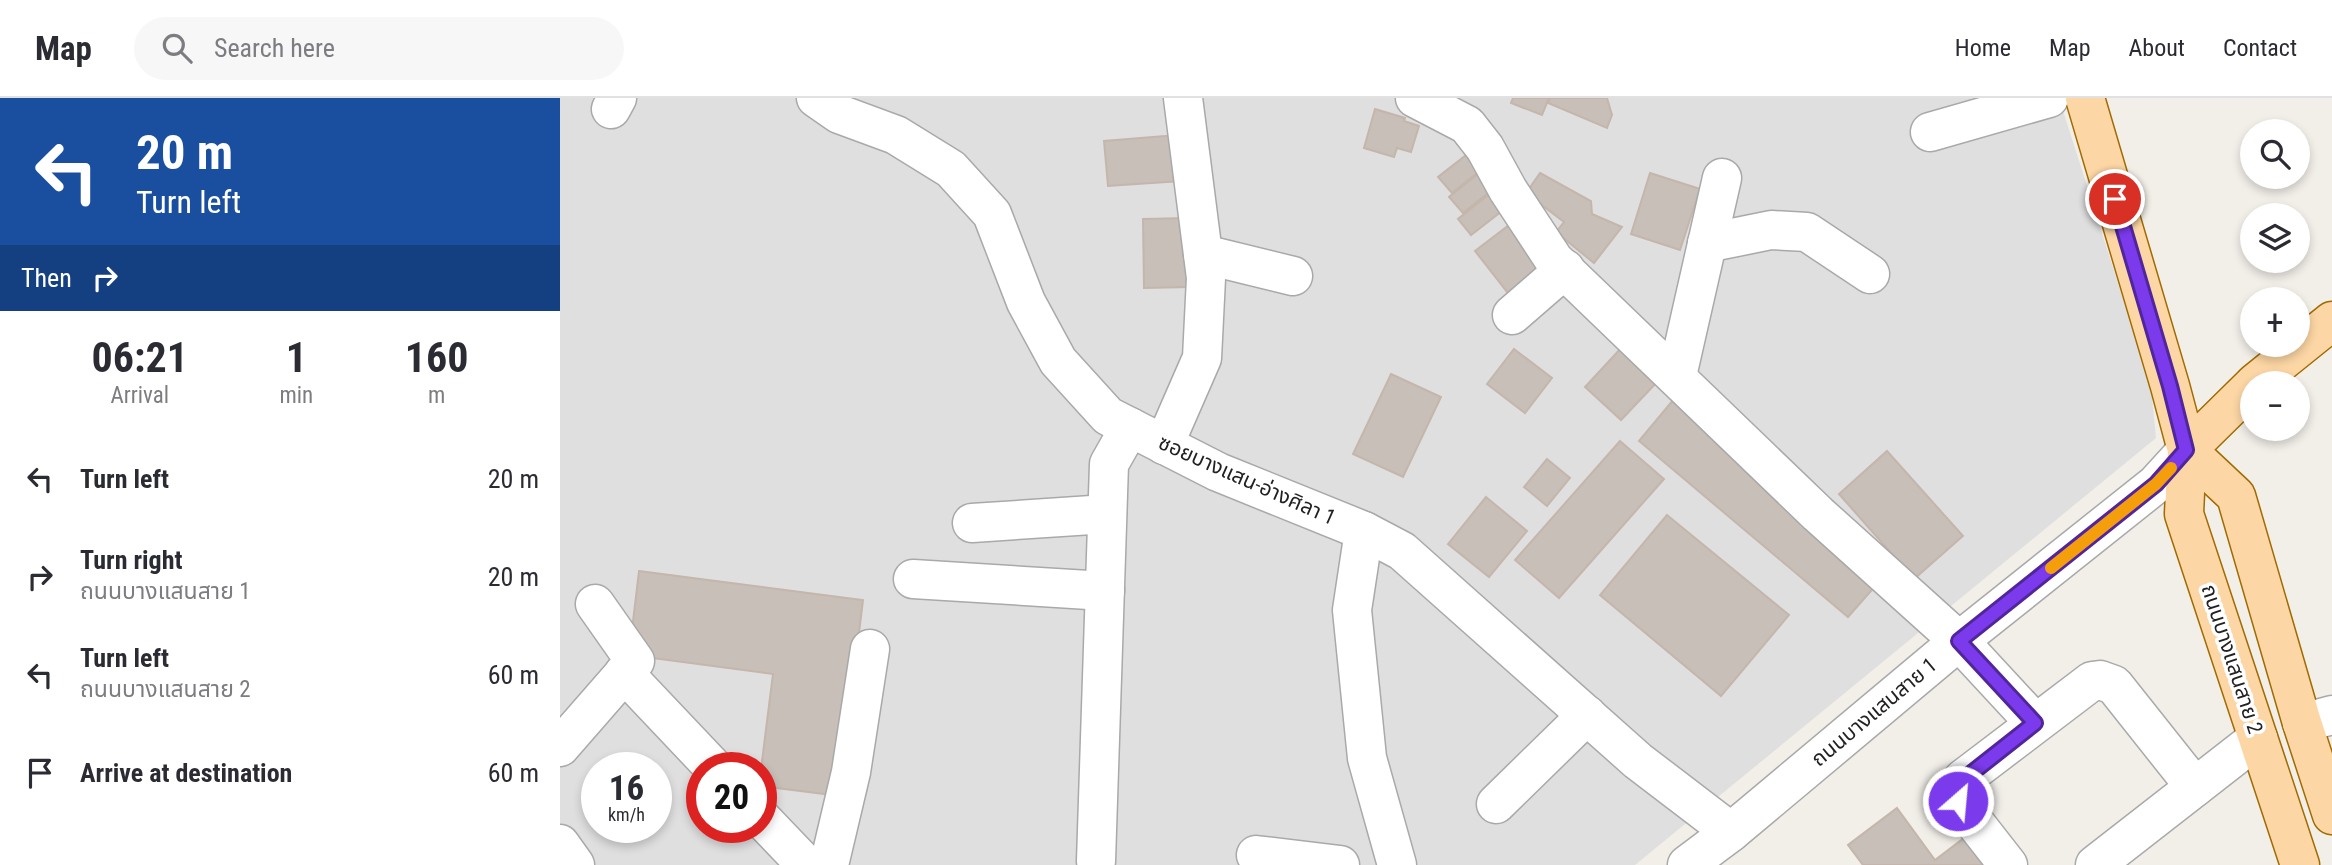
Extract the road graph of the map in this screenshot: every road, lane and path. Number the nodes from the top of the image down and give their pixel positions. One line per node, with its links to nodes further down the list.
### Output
1 (1183, 98): 9 (street)
2 (1415, 98): 10 (street)
3 (2049, 98): 6 (street)
4 (2085, 98): 20 (main road, ถนนบางแสนสาย 2)
5 (834, 103): 18 (street, ซอยบางแสน-อ่างศิลา 1)
6 (1930, 132)
7 (1723, 178): 8 (street)
8 (1707, 243): 11 (street); 16 (street)
9 (1203, 254): 12 (street); 19 (street)
10 (1565, 269): 13 (street); 16 (street)
11 (1870, 274)
12 (1293, 276)
13 (1513, 315)
14 (2332, 321): 15 (main road)
15 (2271, 371)
16 (1677, 376): 27 (street)
17 (2240, 398): 20 (main road)
18 (1130, 427): 19 (street, ซอยบางแสน-อ่างศิลา 1); 21 (street)
19 (1164, 444): 23 (street, ซอยบางแสน-อ่างศิลา 1)
20 (2186, 450): 27 (street, ถนนบางแสนสาย 1); 31 (main road); 33 (main road, ถนนบางแสนสาย 2)
21 (1107, 514): 22 (street); 25 (street)
22 (972, 523)
23 (1364, 531): 30 (street, ซอยบางแสน-อ่างศิลา 1); 48 (street)
24 (913, 579): 25 (street)
25 (1105, 591): 43 (street)
26 (595, 604): 29 (street)
27 (1959, 641): 32 (street); 39 (street, ถนนบางแสนสาย 1)
28 (870, 649): 46 (street)
29 (624, 673): 34 (street); 35 (street)
30 (1587, 715): 37 (street); 39 (street, ซอยบางแสน-อ่างศิลา 1)
31 (2317, 719): 38 (main road)
32 (2035, 723): 36 (street); 50 (street)
33 (2258, 738): 36 (street); 52 (main road, ถนนบางแสนสาย 2)
34 (560, 747)
35 (699, 752)
36 (2195, 787): 51 (street)
37 (1496, 804)
38 (2332, 815)
39 (1731, 832): 49 (street, ถนนบางแสนสาย 1)
40 (777, 835): 45 (street)
41 (560, 844): 44 (street)
42 (1256, 855): 47 (street)
43 (1096, 861)
44 (575, 865)
45 (806, 865)
46 (829, 865)
47 (1340, 865)
48 (1397, 865)
49 (1687, 865)
50 (2008, 865)
51 (2095, 865)
52 (2300, 865)

